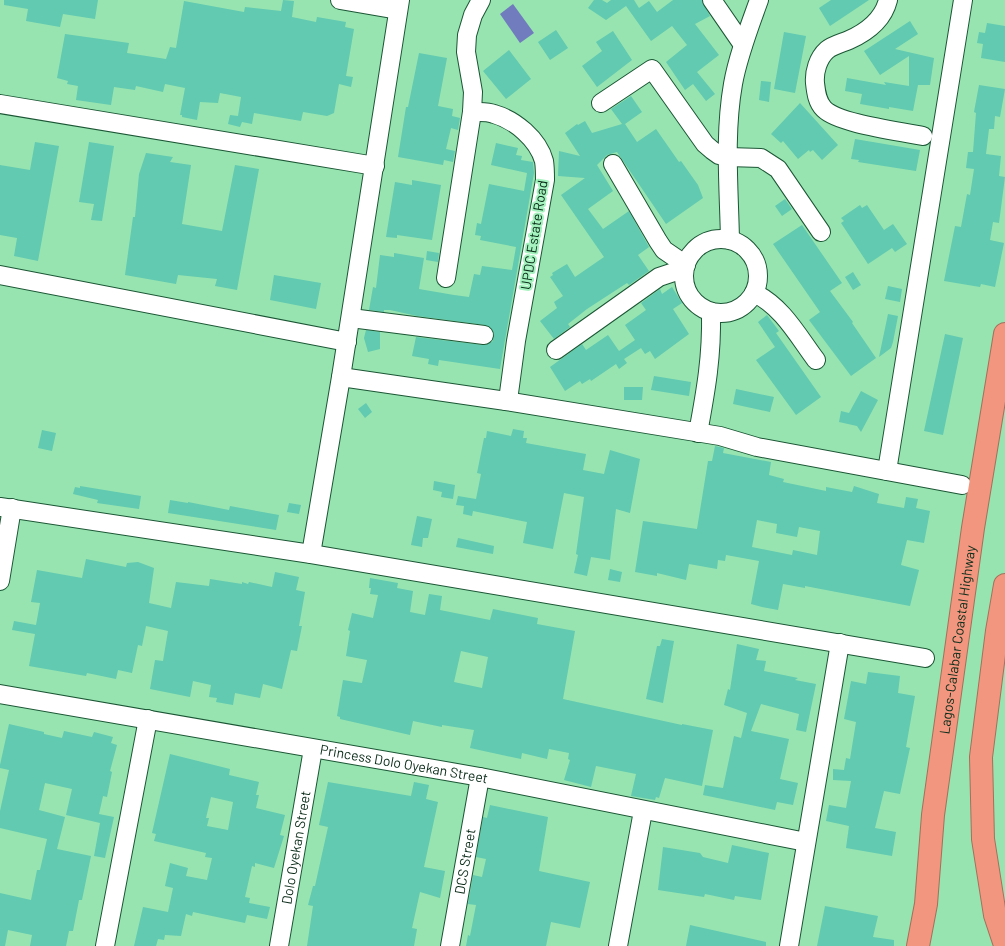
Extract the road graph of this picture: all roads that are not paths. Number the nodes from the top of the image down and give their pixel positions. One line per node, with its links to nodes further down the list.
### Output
1 (340, 0): 7 (street)
2 (480, 0): 11 (street)
3 (712, 0): 8 (street)
4 (759, 0): 8 (street)
5 (888, 0): 12 (street)
6 (963, 0): 32 (street)
7 (399, 5): 15 (street)
8 (743, 45): 13 (street)
9 (601, 103): 13 (street)
10 (0, 104): 15 (street)
11 (472, 112): 20 (street); 30 (street, UPDC Estate Road)
12 (923, 136)
13 (728, 157): 16 (street); 17 (street)
14 (613, 164): 18 (street)
15 (375, 166): 23 (street)
16 (821, 232)
17 (730, 240): 18 (street); 21 (street)
18 (685, 268): 22 (street); 27 (street)
19 (0, 275): 26 (street)
20 (446, 278)
21 (754, 293): 22 (street); 28 (street)
22 (711, 312): 31 (street)
23 (351, 318): 25 (street); 26 (street)
24 (1005, 334): 52 (highway, Lagos-Calabar Coastal Highway)
25 (484, 335)
26 (347, 342): 29 (street)
27 (556, 350)
28 (816, 360)
29 (341, 377): 30 (street); 35 (street)
30 (506, 401): 31 (street)
31 (698, 433): 32 (street)
32 (887, 471): 33 (street)
33 (962, 485)
34 (6, 508): 35 (street); 36 (street)
35 (312, 554): 38 (street)
36 (0, 581)
37 (1005, 586): 46 (highway)
38 (840, 643): 39 (street); 45 (street)
39 (925, 658)
40 (0, 694): 41 (street, Princess Dolo Oyekan Street)
41 (148, 719): 42 (street, Princess Dolo Oyekan Street); 47 (street)
42 (313, 749): 43 (street, Princess Dolo Oyekan Street); 48 (street, Dolo Oyekan Street)
43 (480, 777): 44 (street, Princess Dolo Oyekan Street); 49 (street, DCS Street)
44 (644, 811): 45 (street, Princess Dolo Oyekan Street); 50 (street)
45 (806, 842): 51 (street)
46 (1005, 945)
47 (105, 946)
48 (279, 946)
49 (450, 946)
50 (618, 946)
51 (789, 946)
52 (918, 946)

